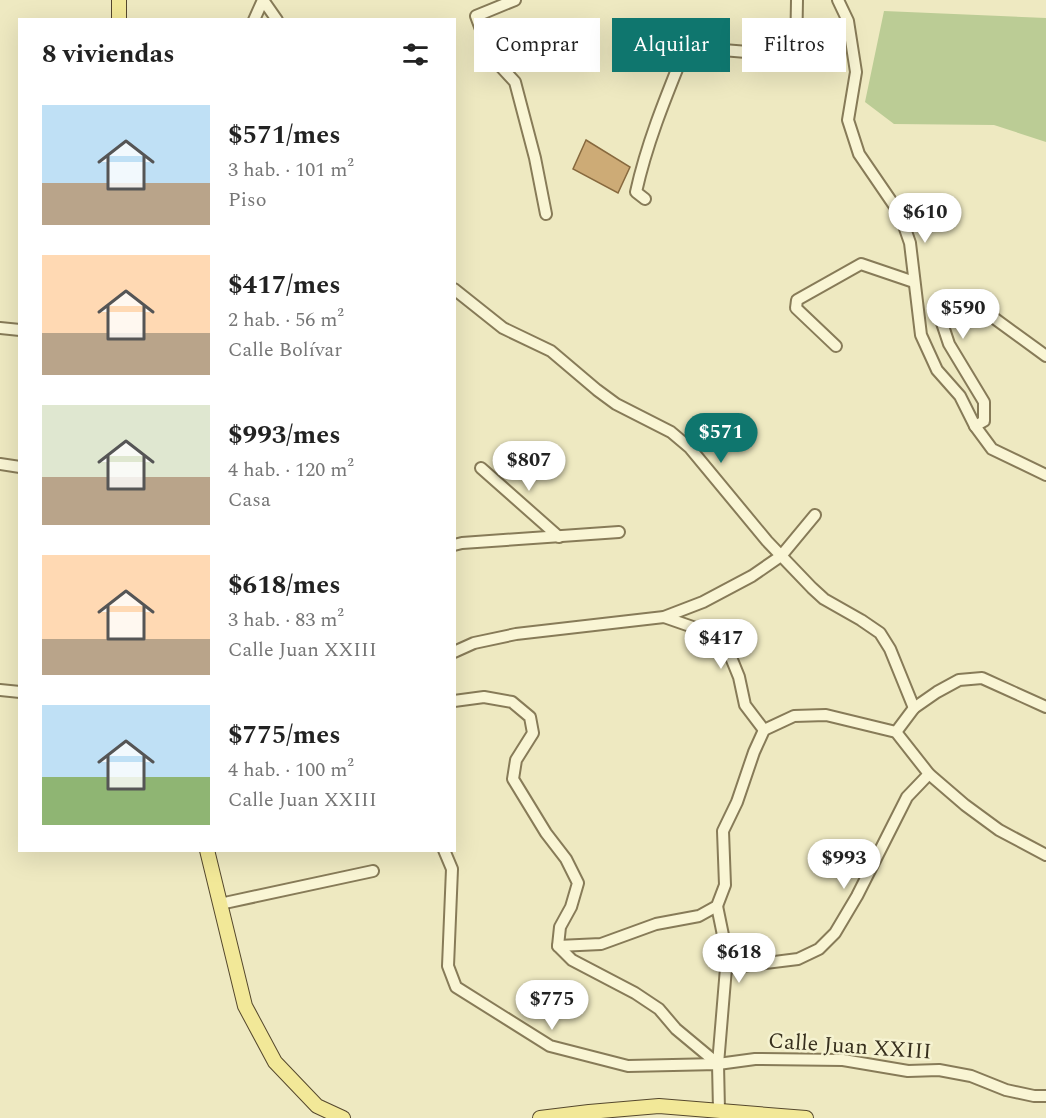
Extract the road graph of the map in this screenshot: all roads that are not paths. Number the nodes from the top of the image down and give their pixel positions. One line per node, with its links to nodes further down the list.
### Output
1 (119, 0): 6 (main road)
2 (263, 0): 7 (street); 8 (street)
3 (515, 0): 10 (street)
4 (797, 0): 9 (street)
5 (838, 0): 11 (street)
6 (119, 18)
7 (255, 18)
8 (276, 18)
9 (645, 199)
10 (546, 214)
11 (914, 282): 15 (street); 17 (street)
12 (456, 291): 26 (street)
13 (0, 328): 14 (street)
14 (18, 330)
15 (836, 346)
16 (1046, 356): 17 (street)
17 (975, 426): 21 (street)
18 (0, 464): 19 (street)
19 (18, 467)
20 (481, 468): 24 (street)
21 (1046, 475)
22 (815, 515): 26 (street)
23 (619, 532): 24 (street)
24 (559, 537): 25 (street)
25 (456, 544)
26 (781, 556): 27 (street); 33 (street)
27 (664, 617): 28 (street); 34 (street)
28 (456, 651)
29 (0, 690): 30 (street)
30 (18, 692)
31 (456, 701): 43 (street)
32 (1046, 707): 33 (street)
33 (914, 708): 35 (street)
34 (764, 730): 35 (street); 42 (street)
35 (896, 732): 36 (street)
36 (929, 774): 39 (street); 44 (street)
37 (207, 852): 41 (main road)
38 (445, 852): 45 (street, Calle Juan XXIII)
39 (1046, 855)
40 (373, 871): 41 (street)
41 (220, 904): 49 (main road)
42 (717, 906): 43 (street); 44 (street)
43 (558, 946): 45 (street)
44 (726, 968): 45 (street)
45 (718, 1064): 46 (street, Calle Juan XXIII); 47 (street)
46 (1046, 1096)
47 (718, 1110): 48 (main road); 51 (main road)
48 (589, 1115): 50 (main road)
49 (343, 1118)
50 (540, 1118)
51 (806, 1118)

